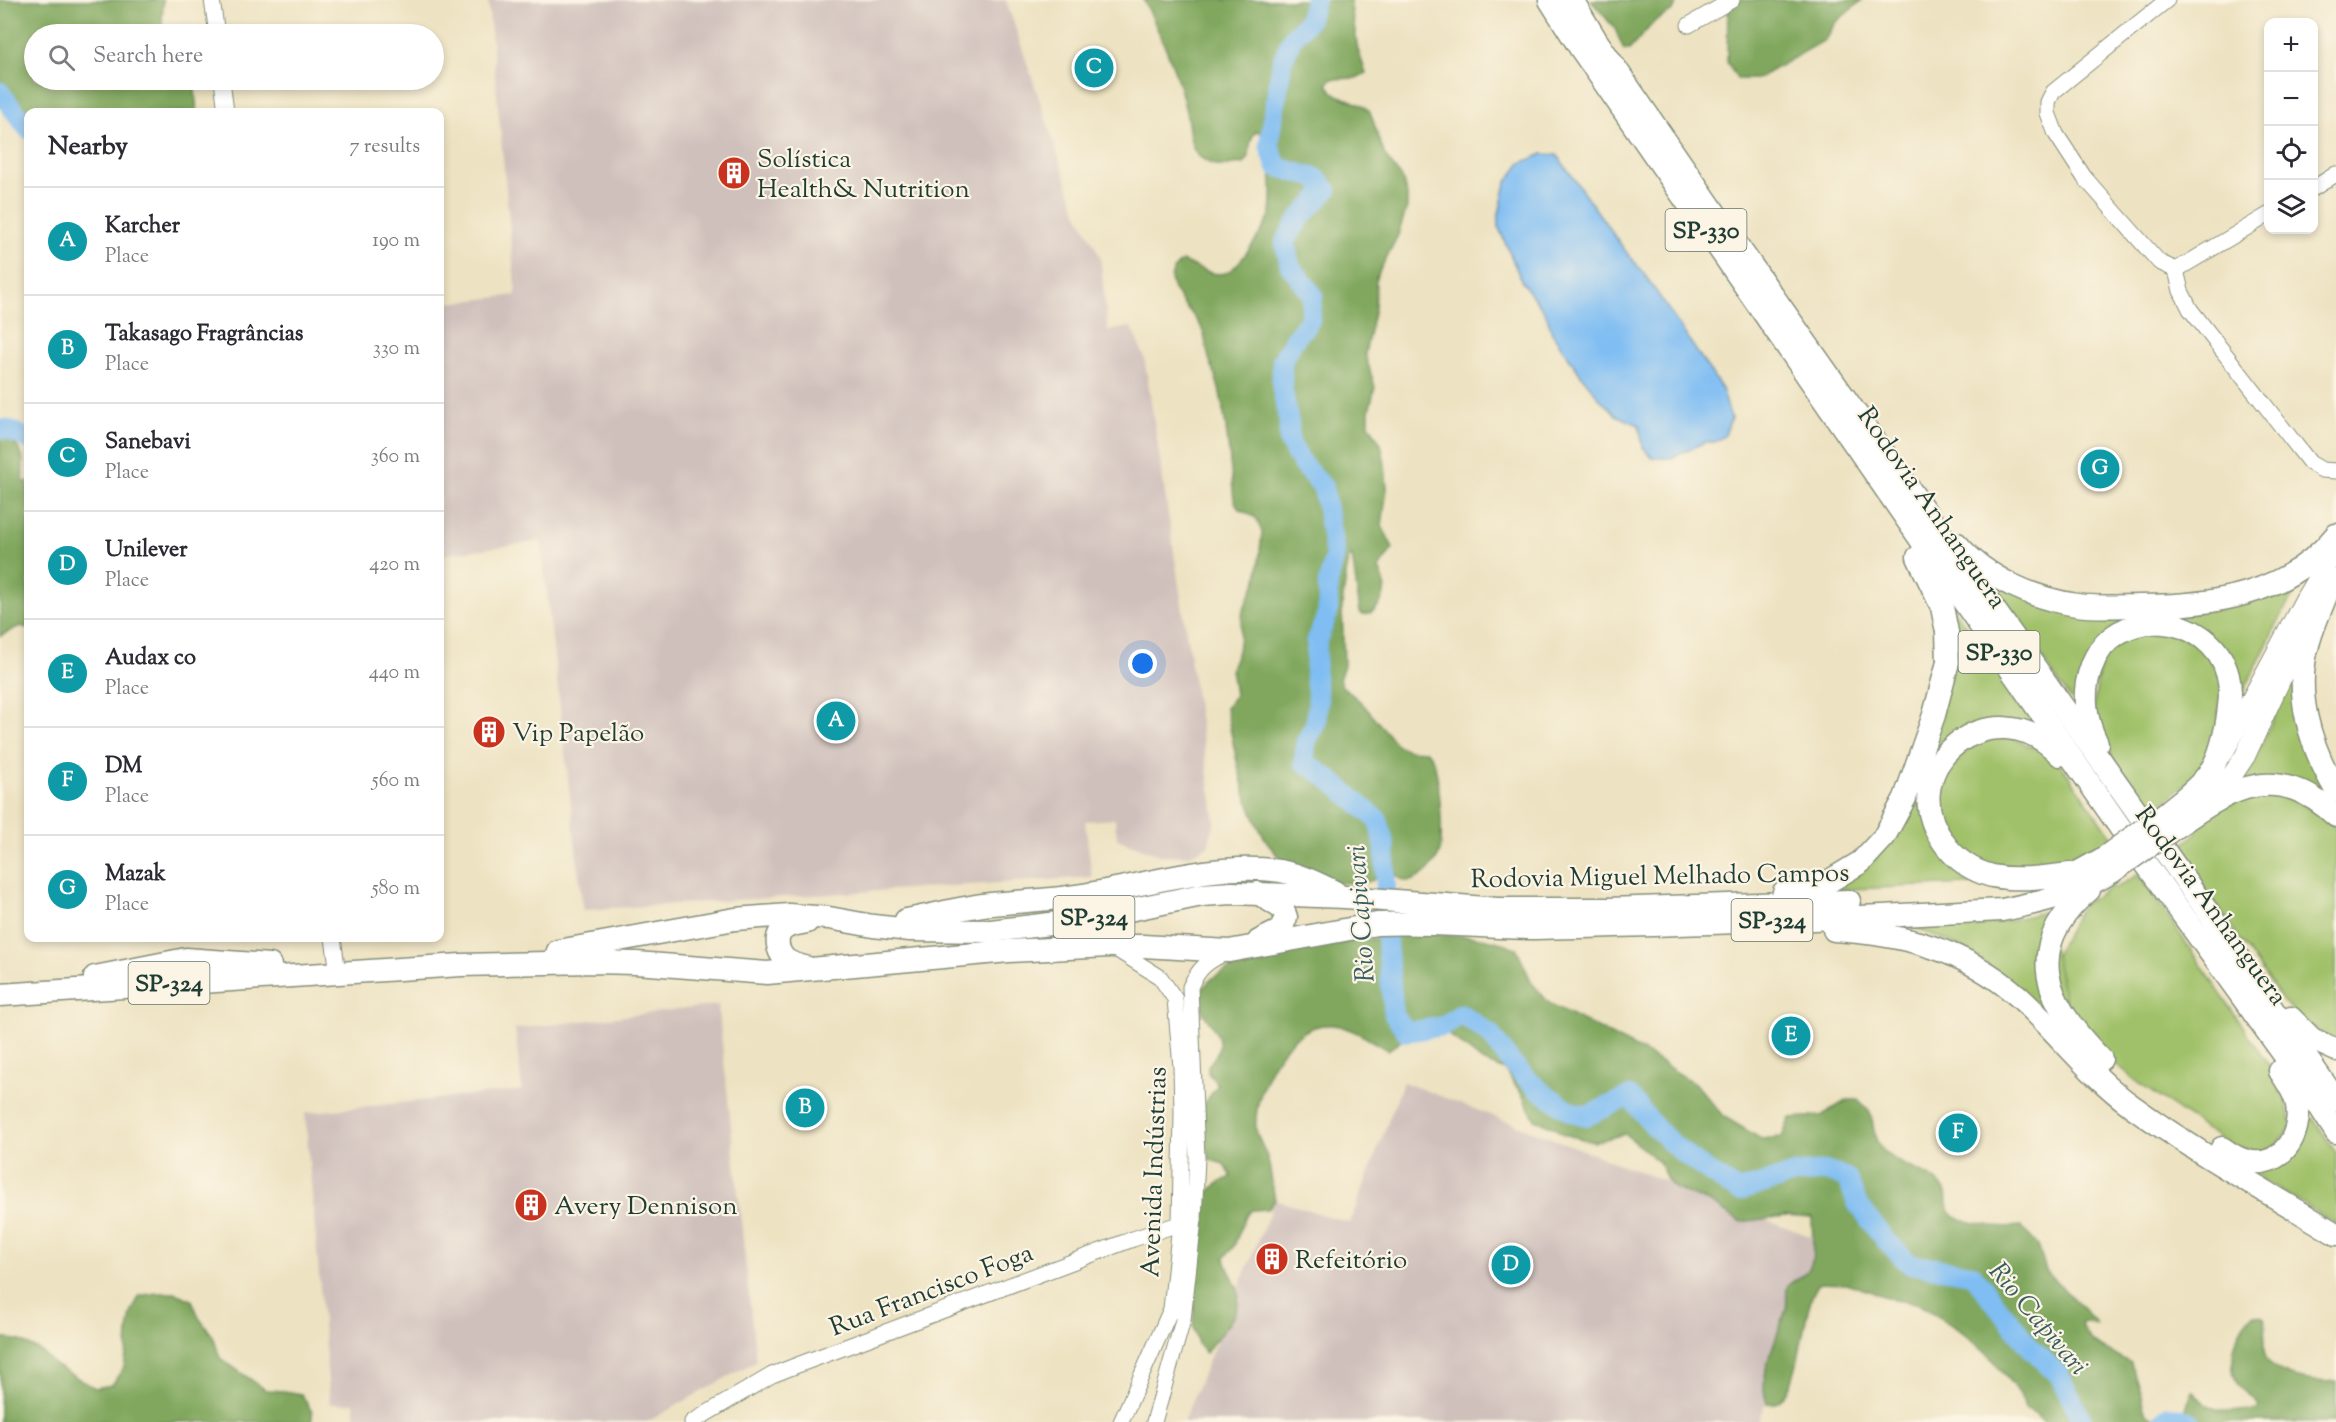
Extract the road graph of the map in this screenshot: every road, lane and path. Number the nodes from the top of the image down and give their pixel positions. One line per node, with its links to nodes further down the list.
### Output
1 (212, 0): 6 (street)
2 (1550, 0): 14 (highway, Rodovia Anhanguera / SP-330)
3 (1572, 0): 14 (highway, Rodovia Anhanguera / SP-330)
4 (1732, 0): 7 (street)
5 (2167, 0): 13 (street)
6 (215, 24)
7 (1689, 25)
8 (223, 90): 9 (street)
9 (226, 108)
10 (2336, 174): 11 (street)
11 (2318, 185)
12 (2264, 217): 13 (street)
13 (2176, 270): 15 (street)
14 (1874, 456): 16 (highway); 20 (highway, Rodovia Anhanguera / SP-330); 22 (highway, Rodovia Anhanguera / SP-330); 29 (highway)
15 (2336, 471)
16 (2336, 535)
17 (2336, 548): 19 (main road)
18 (2334, 577): 21 (highway); 24 (main road)
19 (2211, 771): 20 (highway); 24 (highway)
20 (2119, 787): 31 (highway, Rodovia Anhanguera / SP-330)
21 (2336, 790)
22 (2106, 807): 25 (highway); 36 (highway, Rodovia Anhanguera / SP-330)
23 (2336, 816): 24 (highway)
24 (2178, 818): 25 (highway, bridge)
25 (2098, 870): 29 (highway, Rodovia Miguel Melhado Campos / SP-324); 36 (highway)
26 (1258, 893): 27 (highway, Rodovia Miguel Melhado Campos / SP-324); 32 (highway, Rodovia Miguel Melhado Campos / SP-324); 35 (highway)
27 (1352, 898): 28 (highway, Rodovia Miguel Melhado Campos / SP-324); 32 (highway)
28 (1423, 913): 29 (highway, Rodovia Miguel Melhado Campos / SP-324); 35 (highway, Rodovia Miguel Melhado Campos / SP-324)
29 (1695, 915): 45 (highway)
30 (829, 918): 32 (highway, Rodovia Miguel Melhado Campos / SP-324); 37 (highway, Rodovia Miguel Melhado Campos / SP-324); 38 (highway)
31 (2212, 918): 41 (highway); 42 (highway, Rodovia Anhanguera / SP-330)
32 (873, 926)
33 (334, 942): 39 (street)
34 (1109, 946): 35 (highway, Rodovia Miguel Melhado Campos / SP-324); 38 (highway, Rodovia Miguel Melhado Campos / SP-324); 44 (street, Avenida Indústrias)
35 (1229, 951): 44 (street, Avenida Indústrias)
36 (2215, 962): 43 (highway, Rodovia Anhanguera / SP-330)
37 (461, 965): 38 (highway, Rodovia Miguel Melhado Campos / SP-324); 39 (highway, Rodovia Miguel Melhado Campos / SP-324)
38 (811, 969)
39 (338, 973): 40 (highway, Rodovia Miguel Melhado Campos / SP-324)
40 (0, 995)
41 (2336, 1050)
42 (2336, 1100)
43 (2336, 1132)
44 (1187, 1221): 46 (street, Rua Francisco Foga); 47 (street, Avenida Indústrias); 48 (street, Avenida Indústrias)
45 (2336, 1234)
46 (692, 1422)
47 (1121, 1422)
48 (1154, 1422)

